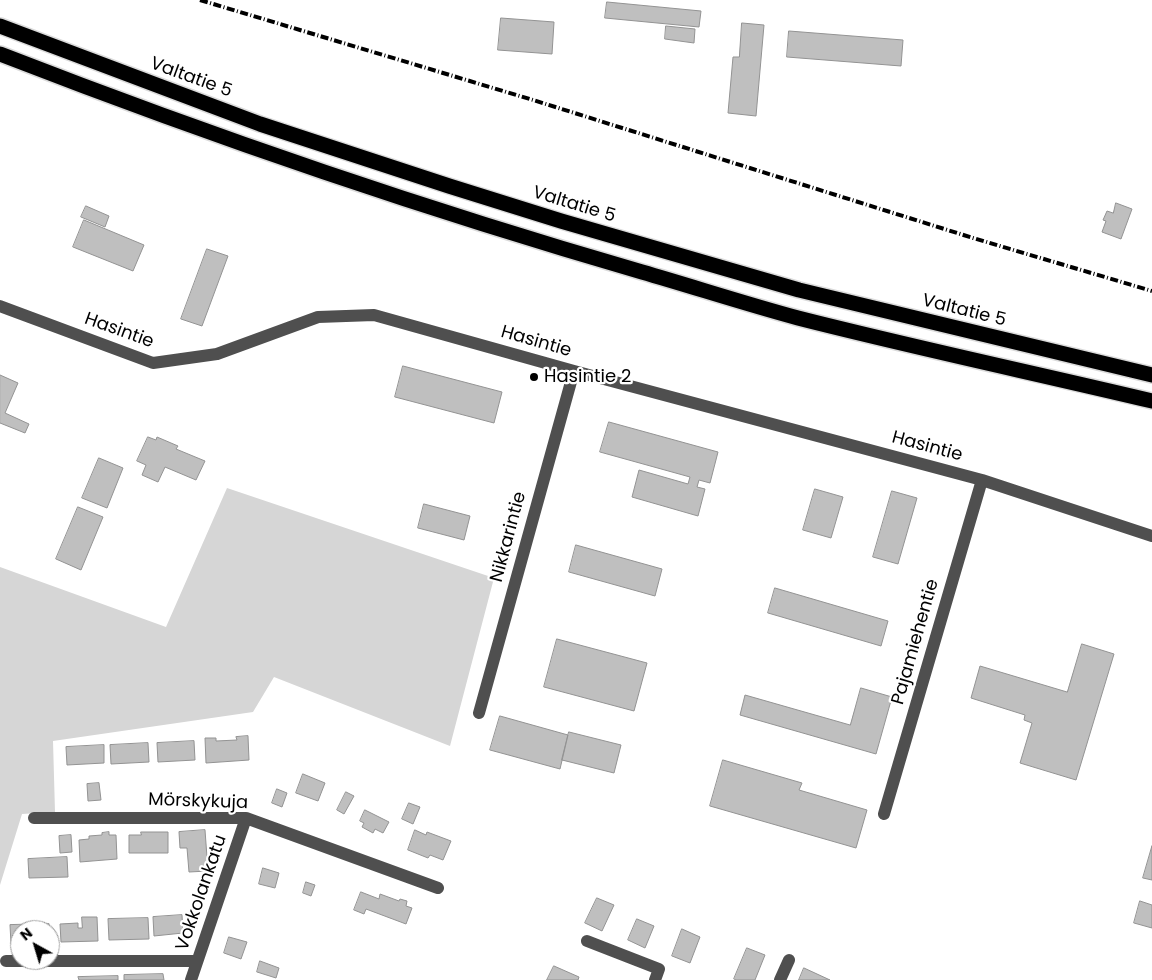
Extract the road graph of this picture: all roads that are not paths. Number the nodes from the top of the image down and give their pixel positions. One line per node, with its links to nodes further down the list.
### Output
1 (0, 26): 5 (highway, Valtatie 5)
2 (0, 54): 6 (highway)
3 (0, 306): 4 (street, Hasintie)
4 (574, 371): 7 (street, Hasintie); 9 (street, Nikkarintie)
5 (1152, 375)
6 (1152, 401)
7 (982, 480): 8 (street, Hasintie); 10 (street, Pajamiehentie)
8 (1152, 536)
9 (479, 713)
10 (884, 814)
11 (34, 818): 12 (street, Mörskykuja)
12 (246, 818): 13 (street, Mörskykuja); 17 (street, Vokkolankatu)
13 (438, 888)
14 (587, 941): 19 (street)
15 (789, 960): 20 (street)
16 (6, 961): 17 (street)
17 (197, 961): 18 (street, Vokkolankatu)
18 (191, 980)
19 (655, 980)
20 (780, 980)

